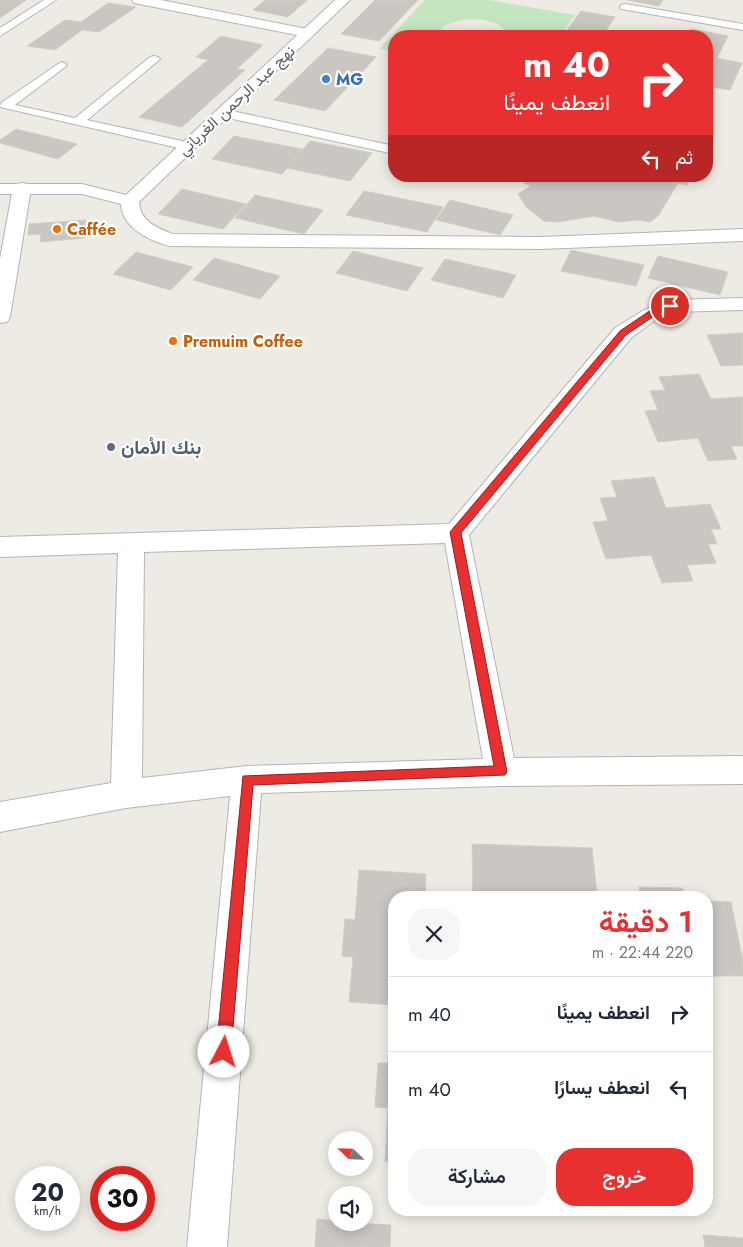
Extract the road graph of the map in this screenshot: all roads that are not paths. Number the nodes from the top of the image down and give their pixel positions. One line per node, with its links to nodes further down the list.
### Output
1 (51, 0): 6 (lane)
2 (139, 0): 7 (street)
3 (343, 0): 7 (street, نهج عبد الرحمن الغرياني)
4 (625, 8): 5 (lane)
5 (743, 27)
6 (0, 33)
7 (307, 33): 10 (street, نهج عبد الرحمن الغرياني)
8 (154, 59): 11 (lane)
9 (61, 65): 11 (lane)
10 (223, 113): 12 (street, نهج عبد الرحمن الغرياني); 13 (lane)
11 (78, 122): 12 (lane)
12 (187, 146): 16 (street, نهج عبد الرحمن الغرياني)
13 (388, 149)
14 (22, 188): 15 (street); 16 (street); 19 (street)
15 (0, 190)
16 (130, 200): 17 (street)
17 (743, 235)
18 (743, 304): 20 (street)
19 (0, 316)
20 (456, 532): 21 (street); 24 (street)
21 (131, 544): 22 (street); 26 (street)
22 (0, 547)
23 (743, 770): 24 (street)
24 (501, 772): 25 (street)
25 (247, 780): 26 (street); 28 (street)
26 (126, 794): 27 (street)
27 (0, 817)
28 (207, 1247)

